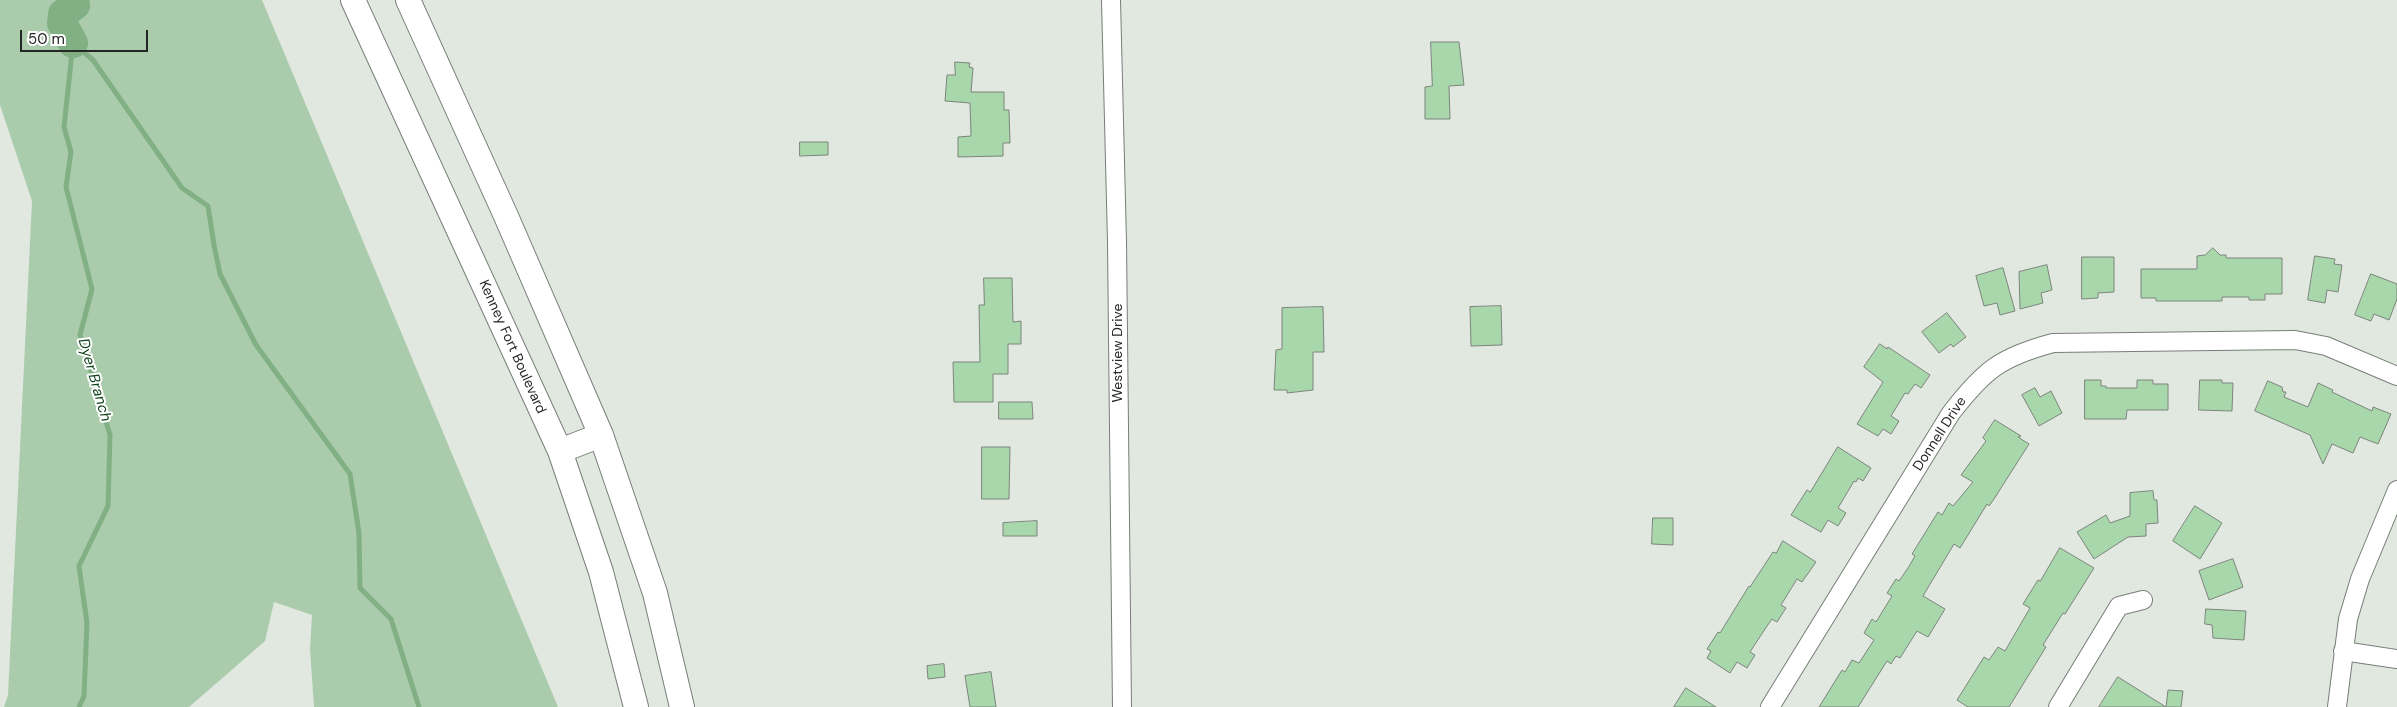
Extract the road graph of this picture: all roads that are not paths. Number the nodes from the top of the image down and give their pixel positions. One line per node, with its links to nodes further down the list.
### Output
1 (353, 0): 6 (main road, Kenney Fort Boulevard)
2 (408, 0): 5 (main road)
3 (1111, 0): 13 (street, Westview Drive)
4 (2397, 376): 14 (street, Donnell Drive)
5 (601, 435): 6 (main road); 12 (main road)
6 (560, 451): 11 (main road, Kenney Fort Boulevard)
7 (2397, 490): 9 (street)
8 (2143, 600): 15 (street)
9 (2343, 651): 10 (street); 16 (street)
10 (2397, 659)
11 (636, 707)
12 (682, 707)
13 (1122, 707)
14 (1770, 707)
15 (2058, 707)
16 (2337, 707)

